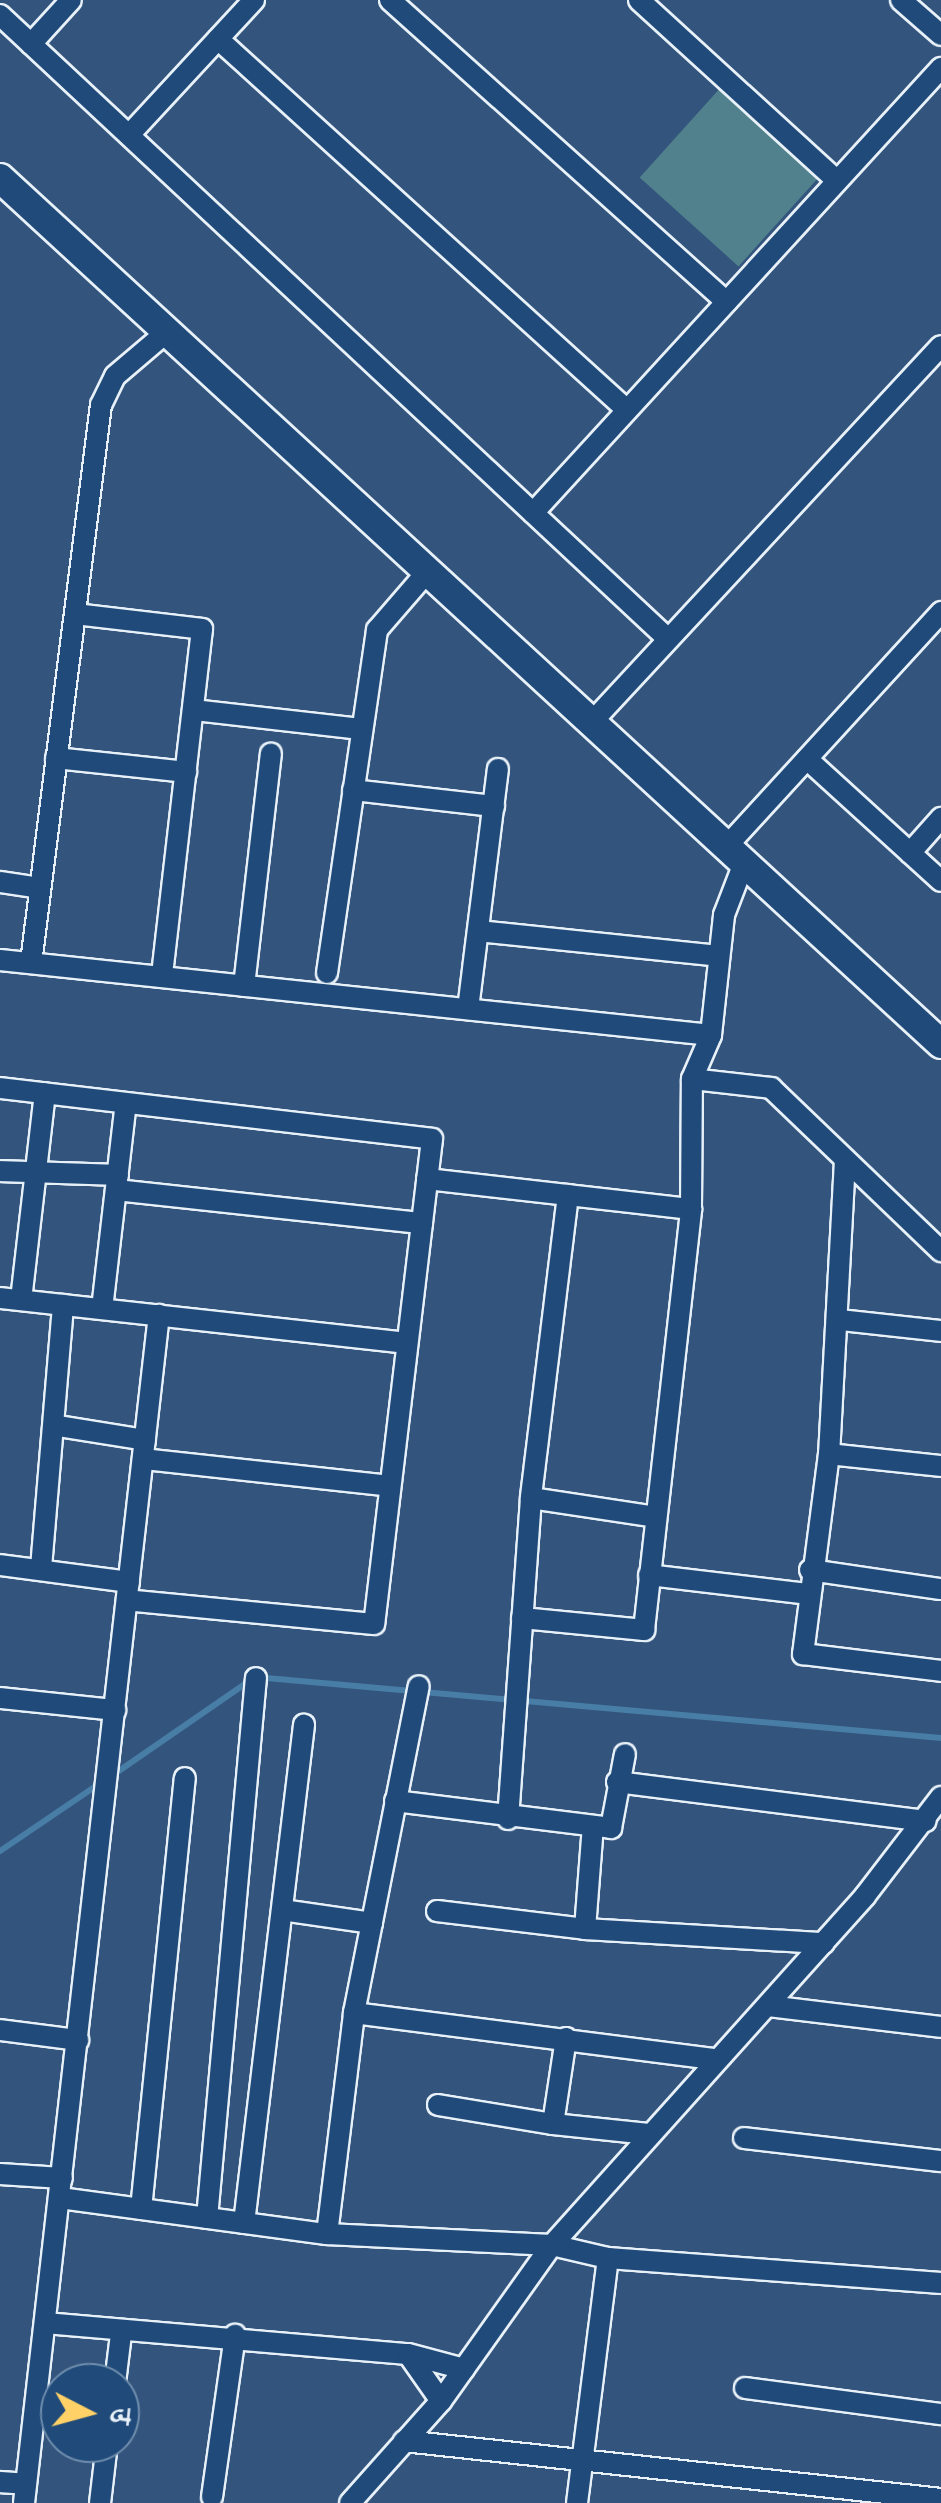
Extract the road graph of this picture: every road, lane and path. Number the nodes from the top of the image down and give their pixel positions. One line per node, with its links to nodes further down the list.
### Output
1 (70, 0): 9 (street)
2 (254, 0): 8 (street)
3 (390, 0): 14 (street)
4 (639, 0): 13 (street)
5 (901, 0): 7 (street)
6 (0, 15): 9 (street)
7 (941, 35)
8 (218, 39): 11 (street); 17 (street)
9 (31, 44): 11 (street)
10 (941, 68): 13 (street)
11 (129, 135): 18 (street)
12 (0, 178): 15 (street)
13 (837, 181): 14 (street)
14 (726, 302): 17 (street)
15 (168, 332): 19 (street); 21 (street)
16 (941, 346): 22 (street)
17 (627, 410): 18 (street)
18 (533, 512): 22 (street)
19 (428, 572): 24 (street); 25 (street)
20 (941, 612): 28 (street)
21 (75, 614): 23 (street); 27 (street)
22 (668, 639): 24 (street)
23 (194, 710): 25 (street); 30 (street)
24 (590, 723): 35 (street)
25 (362, 729): 31 (street)
26 (271, 754): 45 (street)
27 (56, 758): 30 (street); 38 (street)
28 (807, 759): 34 (street); 35 (street)
29 (498, 769): 32 (street)
30 (186, 772): 44 (street)
31 (352, 790): 32 (street); 43 (street)
32 (494, 806): 39 (street)
33 (941, 818): 34 (street)
34 (910, 852): 36 (street)
35 (735, 855): 40 (street); 48 (street)
36 (941, 881)
37 (0, 882): 38 (street)
38 (40, 888): 42 (street)
39 (478, 931): 40 (street); 46 (street)
40 (720, 956): 47 (street)
41 (0, 960): 42 (street)
42 (30, 963): 44 (street)
43 (327, 974)
44 (162, 977): 45 (street)
45 (244, 986): 46 (street)
46 (468, 1009): 47 (street)
47 (710, 1035): 49 (street)
48 (941, 1044)
49 (692, 1079): 53 (street); 59 (street)
50 (0, 1088): 51 (street)
51 (46, 1093): 52 (street); 55 (street)
52 (126, 1103): 56 (street); 57 (street)
53 (845, 1160): 61 (street); 66 (street)
54 (0, 1171): 55 (street)
55 (36, 1175): 57 (street); 62 (street)
56 (427, 1179): 58 (street); 60 (street)
57 (117, 1182): 60 (street); 64 (street)
58 (568, 1195): 59 (street); 74 (street)
59 (691, 1209): 75 (street)
60 (422, 1223): 68 (street)
61 (941, 1250)
62 (10, 1299): 63 (street)
63 (62, 1304): 64 (street); 69 (street)
64 (102, 1309): 65 (street)
65 (159, 1315): 68 (street); 70 (street)
66 (840, 1320): 67 (street); 71 (street)
67 (941, 1331)
68 (408, 1343): 73 (street)
69 (58, 1426): 70 (street); 77 (street)
70 (144, 1450): 73 (street); 81 (street)
71 (829, 1454): 72 (street); 78 (street)
72 (941, 1466)
73 (390, 1486): 81 (street)
74 (532, 1498): 75 (street); 83 (street)
75 (656, 1517): 79 (street)
76 (0, 1564): 77 (street)
77 (41, 1568): 81 (street)
78 (810, 1570): 80 (street); 82 (street)
79 (649, 1575): 82 (street); 83 (street)
80 (941, 1589)
81 (128, 1591): 88 (street)
82 (808, 1594): 84 (street)
83 (522, 1618): 95 (street)
84 (941, 1671)
85 (256, 1678): 118 (street)
86 (419, 1686): 94 (street)
87 (0, 1698): 88 (street)
88 (115, 1710): 108 (street)
89 (304, 1725): 98 (street)
90 (625, 1754): 92 (street)
91 (184, 1778): 117 (street)
92 (617, 1782): 96 (street); 97 (street)
93 (941, 1797): 96 (street)
94 (395, 1801): 95 (street); 100 (street)
95 (508, 1819): 97 (street)
96 (926, 1821): 102 (street)
97 (594, 1826): 101 (street)
98 (282, 1910): 100 (street); 119 (street)
99 (438, 1911): 101 (street)
100 (372, 1923): 104 (street)
101 (585, 1928): 102 (street)
102 (824, 1943): 103 (street)
103 (768, 2006): 105 (street); 109 (street)
104 (354, 2013): 107 (street); 120 (street)
105 (941, 2027)
106 (0, 2030): 108 (street)
107 (566, 2038): 109 (street); 111 (street)
108 (78, 2040): 116 (street)
109 (713, 2059): 112 (street)
110 (438, 2105): 111 (street)
111 (553, 2124): 112 (street)
112 (648, 2134): 121 (street)
113 (744, 2138): 114 (street)
114 (941, 2161)
115 (0, 2174): 116 (street)
116 (61, 2188): 117 (street); 124 (street)
117 (141, 2209): 118 (street)
118 (206, 2218): 119 (street)
119 (244, 2223): 120 (street)
120 (327, 2234): 121 (street)
121 (552, 2245): 122 (street); 129 (street)
122 (608, 2258): 123 (street); 134 (street)
123 (941, 2283)
124 (45, 2323): 125 (street); 137 (street)
125 (121, 2334): 126 (street); 128 (street)
126 (235, 2335): 127 (street); 138 (street)
127 (408, 2354): 129 (street); 131 (street)
128 (117, 2363)
129 (464, 2369): 131 (street)
130 (744, 2388): 132 (street)
131 (441, 2401): 133 (street)
132 (941, 2414)
133 (404, 2441): 134 (street); 141 (street)
134 (583, 2460): 139 (street); 142 (street)
135 (105, 2463): 140 (street)
136 (0, 2482): 137 (street)
137 (25, 2494)
138 (212, 2496)
139 (941, 2499)
140 (100, 2503)
141 (350, 2503)
142 (577, 2503)

